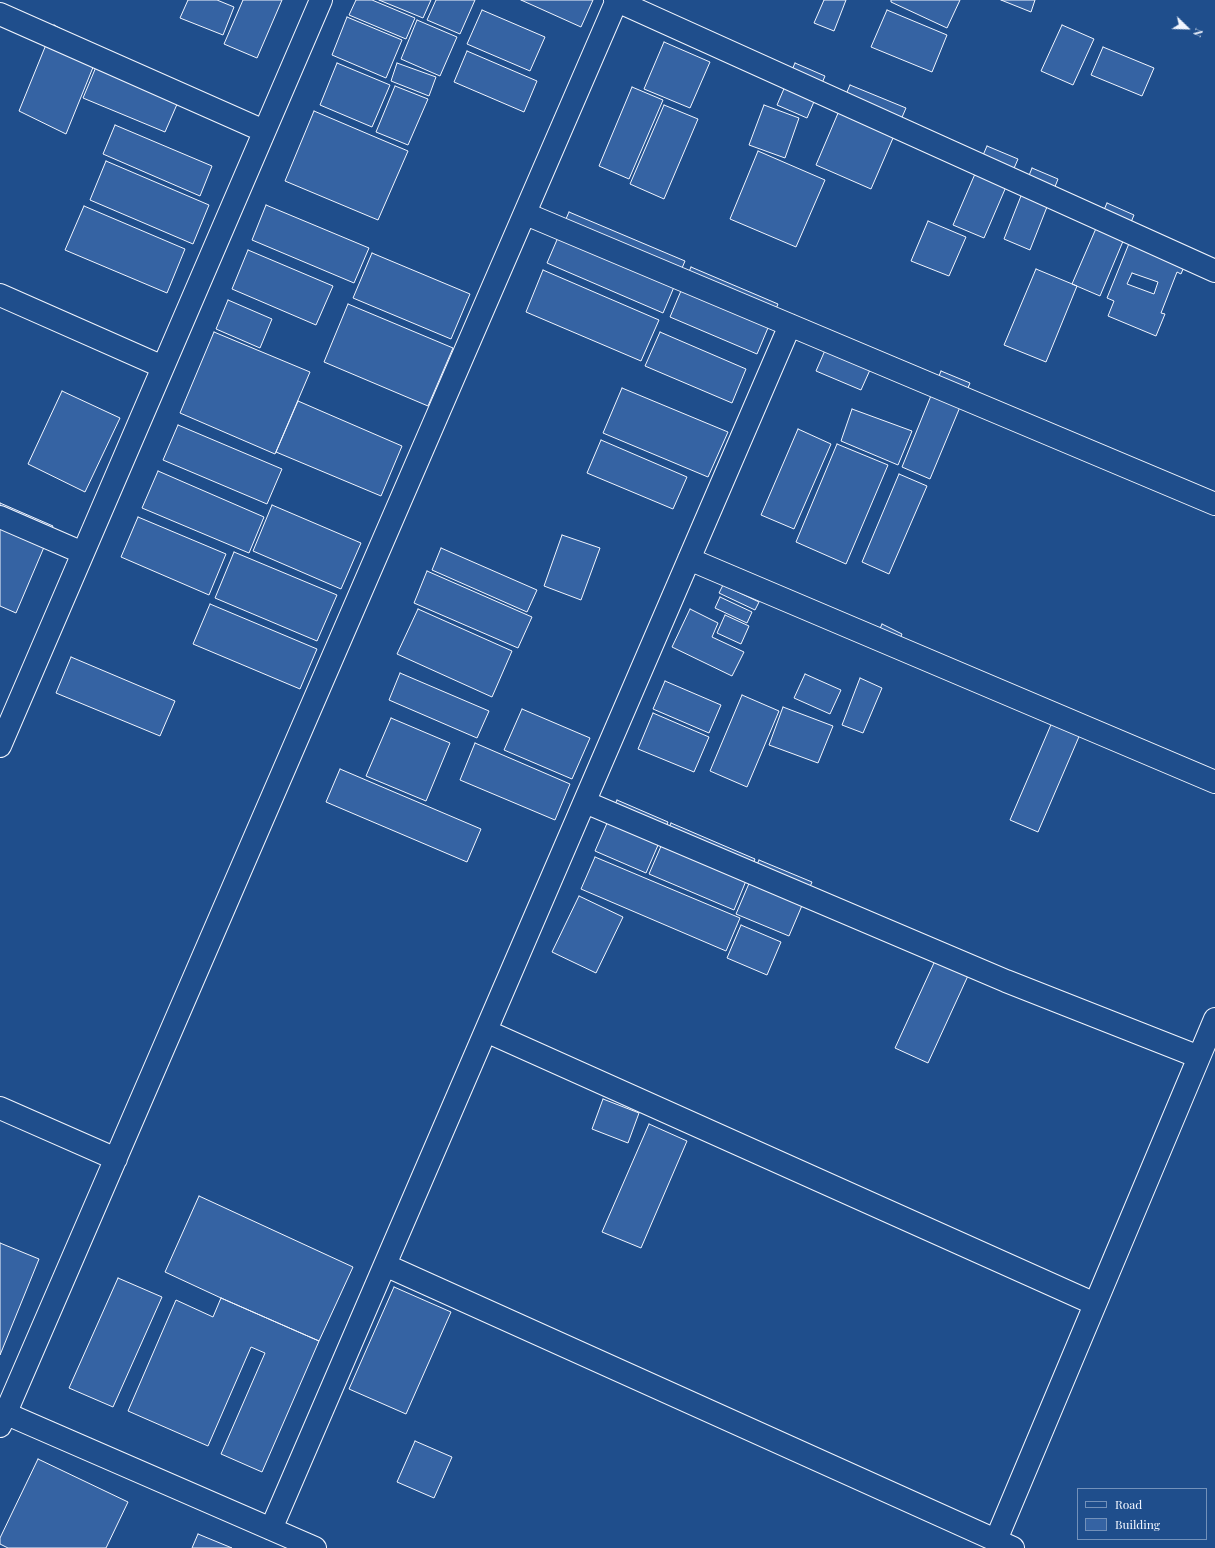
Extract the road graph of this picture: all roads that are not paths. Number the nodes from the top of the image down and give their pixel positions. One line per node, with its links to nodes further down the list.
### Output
1 (321, 0): 4 (street)
2 (616, 0): 5 (street); 6 (street)
3 (0, 14): 4 (street)
4 (264, 131): 9 (street)
5 (526, 214): 8 (street); 21 (street)
6 (1215, 271)
7 (0, 295): 9 (street)
8 (790, 325): 10 (street); 13 (street)
9 (163, 367): 12 (street)
10 (1215, 504)
11 (0, 517): 12 (street)
12 (83, 553): 14 (street)
13 (689, 559): 15 (street); 16 (street)
14 (0, 746)
15 (1215, 782)
16 (585, 802): 18 (street); 19 (street)
17 (1215, 1019): 19 (street)
18 (486, 1031): 22 (street); 23 (street)
19 (1199, 1057): 23 (street)
20 (0, 1108): 21 (street)
21 (116, 1159): 24 (street)
22 (385, 1265): 25 (street); 26 (street)
23 (1095, 1304): 26 (street)
24 (2, 1417): 25 (street)
25 (271, 1529): 27 (street)
26 (1005, 1544)
27 (314, 1548)

